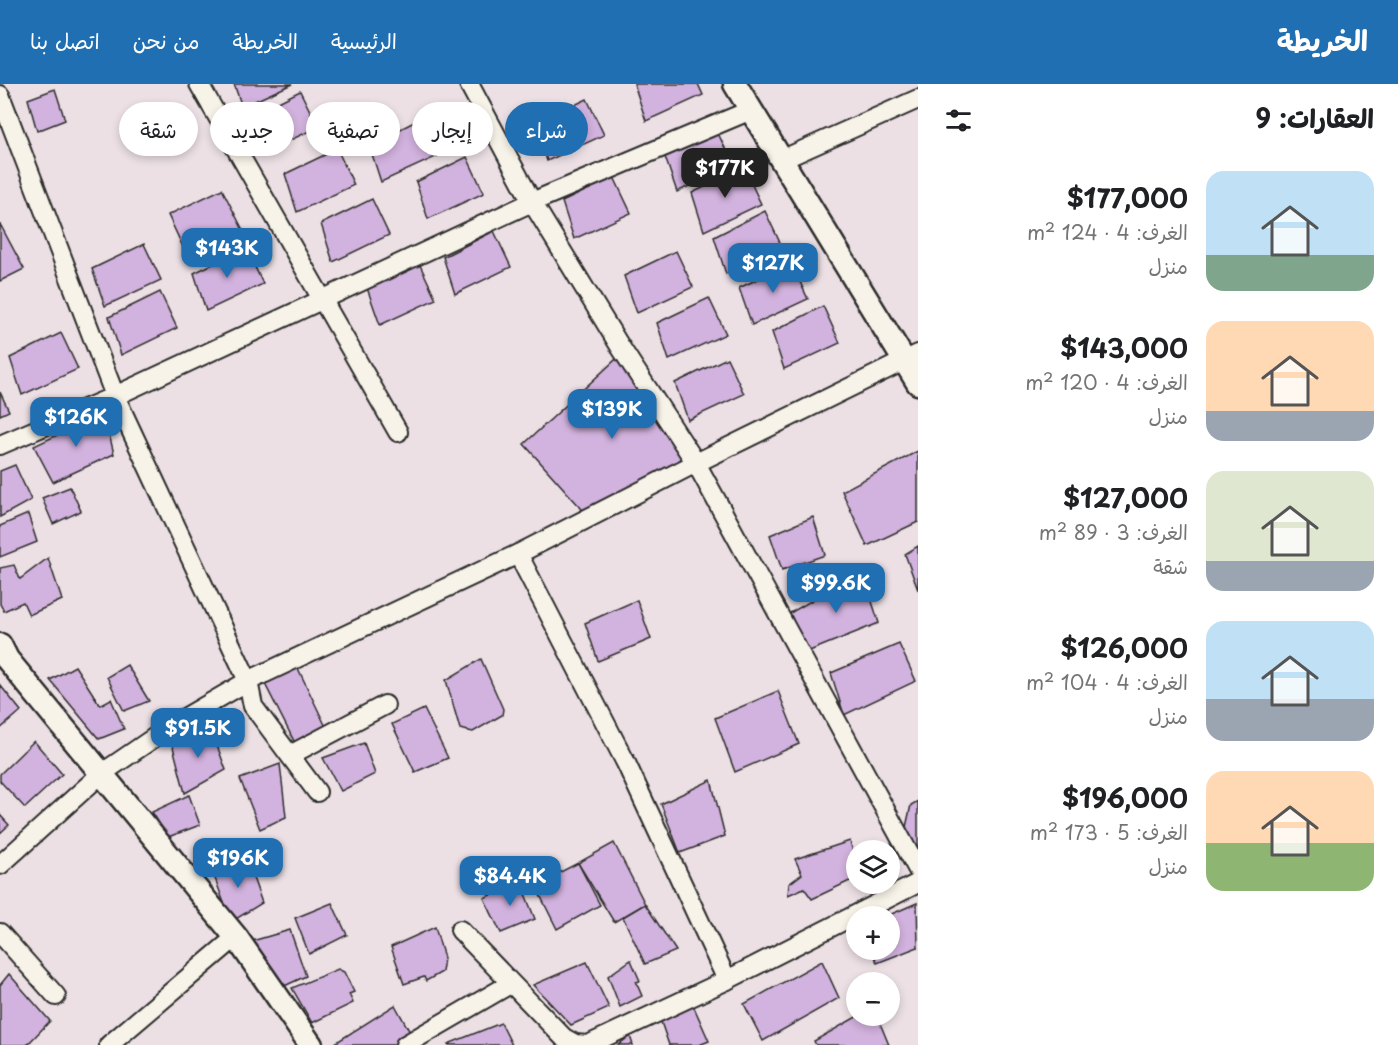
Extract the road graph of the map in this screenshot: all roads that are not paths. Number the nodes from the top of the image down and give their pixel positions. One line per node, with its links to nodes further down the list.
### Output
1 (199, 84): 9 (street)
2 (469, 84): 8 (street)
3 (735, 84): 6 (street)
4 (0, 95): 12 (street)
5 (918, 99): 7 (street)
6 (751, 110): 7 (street); 8 (street)
7 (781, 160): 10 (street)
8 (532, 202): 9 (street); 15 (street)
9 (323, 299): 12 (street); 13 (street)
10 (911, 357): 11 (street); 15 (street)
11 (918, 383)
12 (115, 396): 14 (street); 18 (street)
13 (398, 432)
14 (0, 446)
15 (696, 463): 16 (street); 24 (street)
16 (518, 554): 18 (street); 29 (street)
17 (0, 645): 21 (street)
18 (248, 681): 20 (street); 21 (street)
19 (385, 705): 20 (street)
20 (290, 755): 22 (street)
21 (101, 774): 23 (street); 28 (street)
22 (317, 792)
23 (0, 865)
24 (918, 870)
25 (918, 883): 29 (street)
26 (460, 930): 30 (street)
27 (0, 933): 31 (street)
28 (236, 937): 32 (street); 33 (street)
29 (727, 980): 30 (street)
30 (510, 984): 34 (street)
31 (56, 996)
32 (108, 1045)
33 (311, 1045)
34 (405, 1045)

